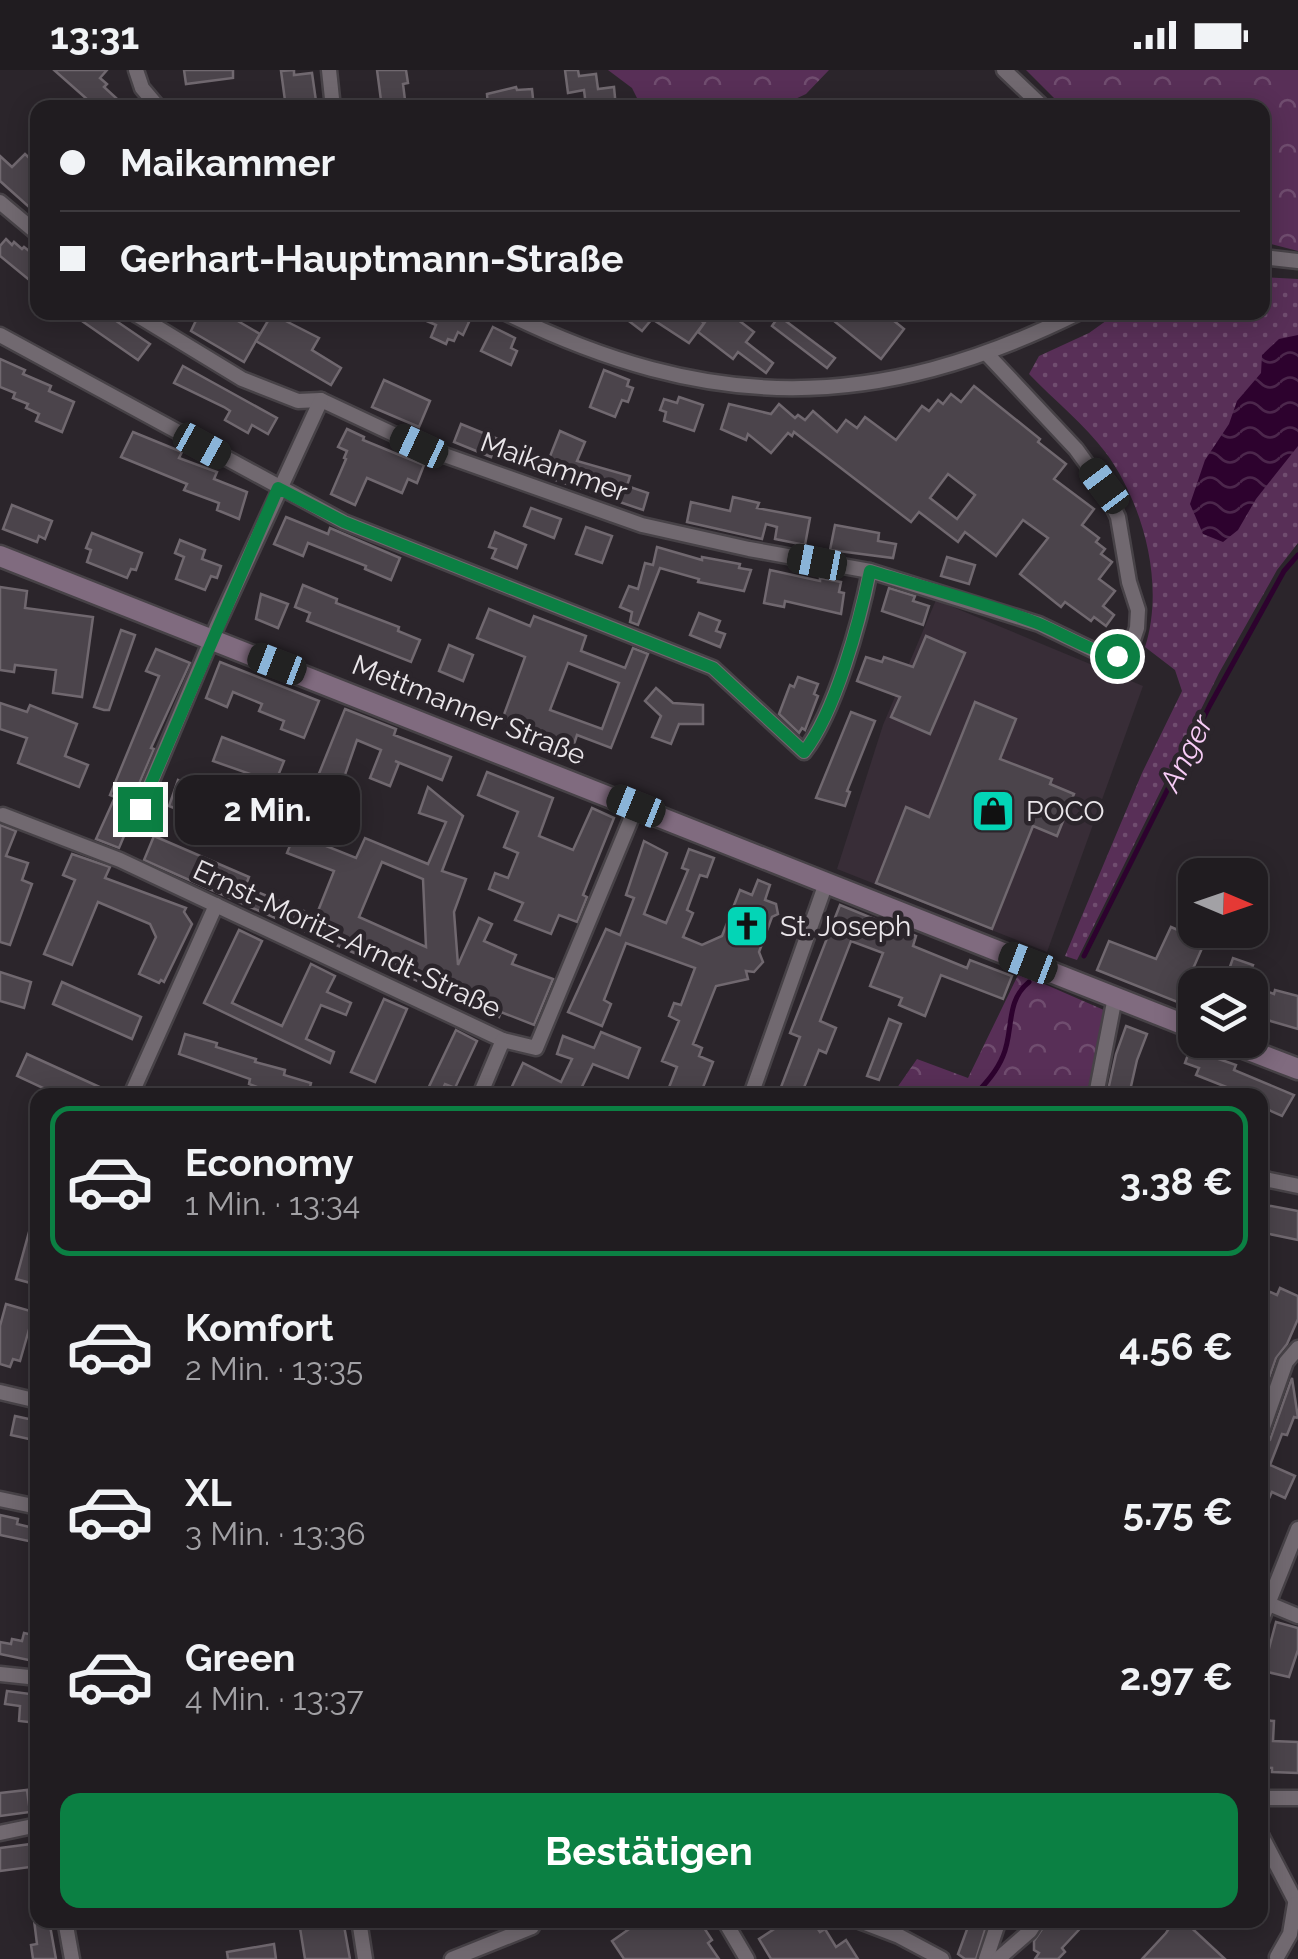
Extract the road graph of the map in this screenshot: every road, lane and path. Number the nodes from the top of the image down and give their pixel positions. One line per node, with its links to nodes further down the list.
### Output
1 (136, 70): 4 (street)
2 (329, 70): 5 (street)
3 (1004, 70): 6 (street)
4 (152, 100)
5 (332, 100)
6 (1036, 100)
7 (0, 202): 8 (street)
8 (30, 227)
9 (1270, 257): 10 (street)
10 (1298, 262)
11 (145, 320): 16 (street, Maikammer)
12 (535, 320): 15 (street)
13 (1062, 320): 15 (street)
14 (0, 335): 17 (street)
15 (987, 354): 19 (street, Maikammer)
16 (321, 400): 17 (street); 19 (street, Maikammer)
17 (278, 488): 19 (street); 20 (street)
18 (0, 556): 20 (main road, Mettmanner Straße)
19 (870, 571)
20 (211, 640): 21 (main road, Mettmanner Straße); 22 (street)
21 (636, 806): 24 (main road, Mettmanner Straße); 28 (street)
22 (140, 809)
23 (2, 815): 25 (street, Ernst-Moritz-Arndt-Straße)
24 (826, 883): 26 (main road, Mettmanner Straße); 33 (street)
25 (216, 905): 28 (street, Ernst-Moritz-Arndt-Straße); 31 (street)
26 (1114, 997): 27 (main road, Mettmanner Straße); 34 (street)
27 (1178, 1022)
28 (503, 1040): 32 (street)
29 (1268, 1057): 30 (main road)
30 (1298, 1069)
31 (134, 1088)
32 (483, 1088)
33 (753, 1088)
34 (1097, 1088)
35 (1268, 1180): 36 (street)
36 (1298, 1186)
37 (1298, 1348): 40 (street)
38 (0, 1392): 39 (street)
39 (30, 1398)
40 (1268, 1413)
41 (0, 1498): 42 (street)
42 (30, 1504)
43 (1298, 1529): 44 (street)
44 (1268, 1604): 45 (street)
45 (1298, 1616)
46 (0, 1674): 47 (street)
47 (30, 1677)
48 (1268, 1798): 49 (street)
49 (1298, 1798)
50 (30, 1826): 51 (street)
51 (0, 1832)
52 (1268, 1849): 53 (street)
53 (1297, 1905): 61 (street)
54 (66, 1928): 62 (street)
55 (360, 1928): 63 (street)
56 (530, 1928): 64 (street)
57 (729, 1928): 65 (street)
58 (878, 1928): 66 (street)
59 (996, 1928): 67 (street)
60 (1029, 1928): 68 (street)
61 (1276, 1957)
62 (72, 1959)
63 (365, 1959)
64 (452, 1959)
65 (747, 1959)
66 (942, 1959)
67 (986, 1959)
68 (998, 1959)

